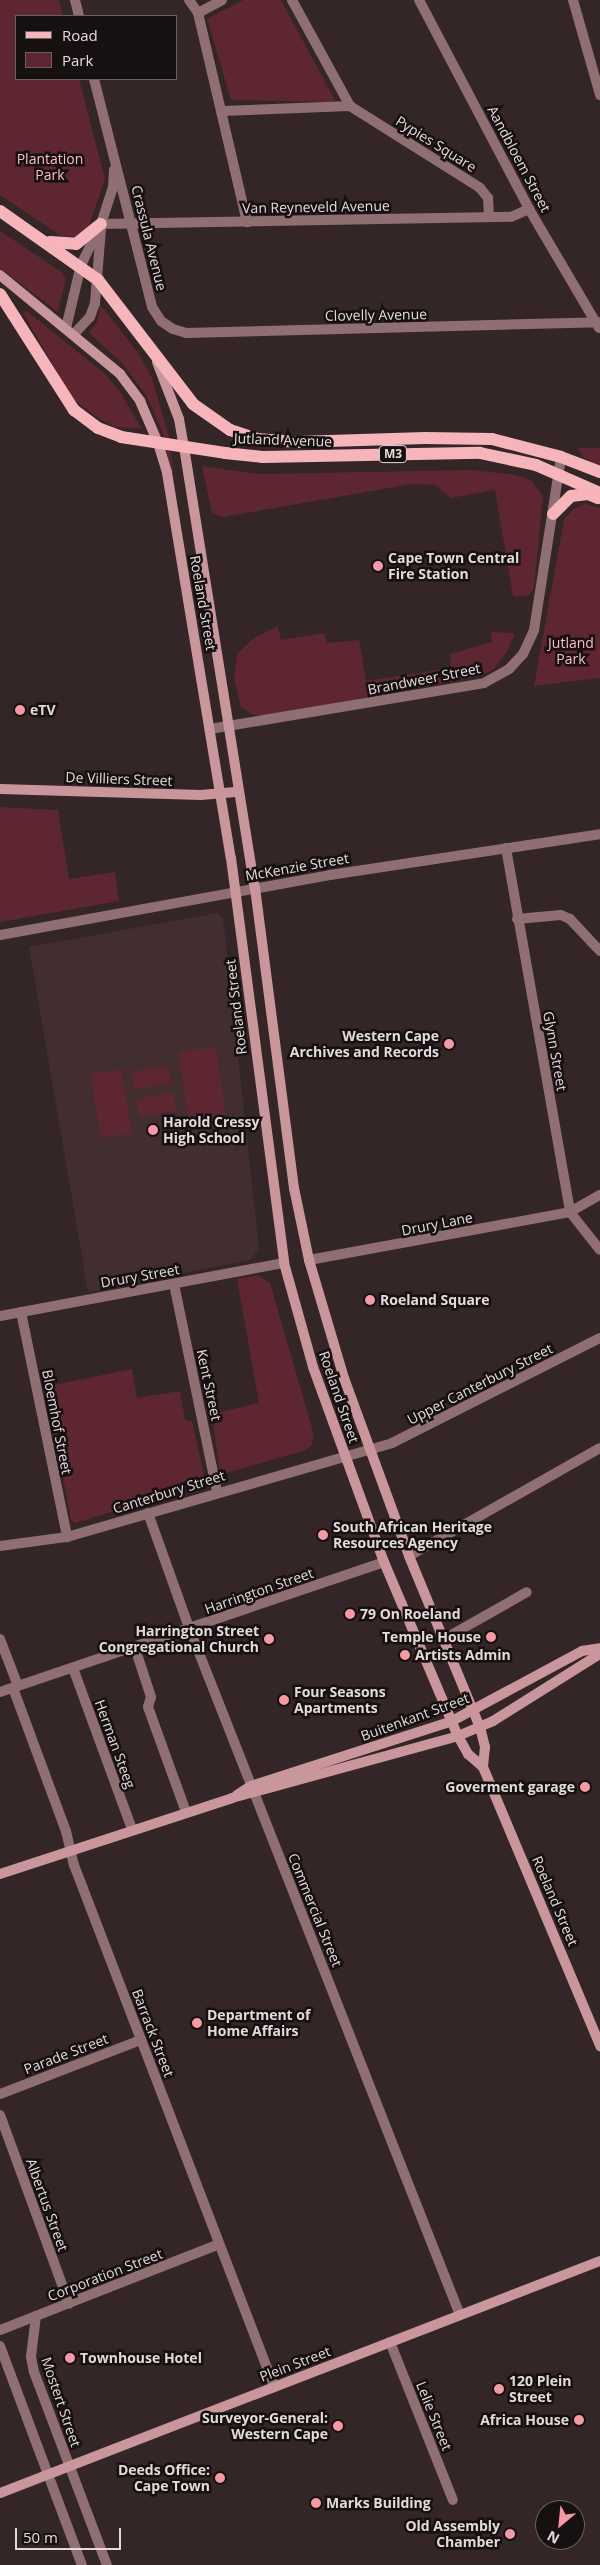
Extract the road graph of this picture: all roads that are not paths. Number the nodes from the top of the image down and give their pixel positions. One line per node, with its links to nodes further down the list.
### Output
1 (75, 0): 8 (street)
2 (189, 0): 7 (street)
3 (222, 0): 7 (street)
4 (292, 0): 11 (street, Pypies Square)
5 (419, 0): 14 (street, Aandbloem Street)
6 (573, 0): 10 (street)
7 (198, 13): 12 (street)
8 (79, 15)
9 (94, 80): 13 (street, Crassula Avenue)
10 (600, 95)
11 (350, 106): 12 (street); 16 (street, Pypies Square)
12 (221, 111): 17 (street)
13 (114, 160): 18 (street, Crassula Avenue); 19 (street, Crassula Avenue)
14 (529, 209): 16 (street, Van Reyneveld Avenue); 26 (street, Aandbloem Street)
15 (0, 211): 20 (main road, M3)
16 (489, 217): 17 (street, Van Reyneveld Avenue)
17 (246, 222): 19 (street, Van Reyneveld Avenue)
18 (101, 224): 19 (street, Van Reyneveld Avenue); 20 (main road); 21 (street, Crassula Avenue); 23 (street, Crassula Avenue)
19 (133, 225): 25 (street, Crassula Avenue)
20 (47, 241): 21 (main road, M3)
21 (81, 265): 23 (main road, M3); 27 (street, Crassula Avenue)
22 (0, 275): 27 (main road, Roeland Street)
23 (98, 280): 27 (street, Crassula Avenue); 28 (main road, M3)
24 (0, 294): 31 (main road, Jutland Avenue / M3, bridge)
25 (161, 321): 26 (street, Clovelly Avenue)
26 (599, 324)
27 (70, 331): 36 (main road, Roeland Street)
28 (156, 359): 29 (main road, Jutland Avenue / M3); 35 (main road, Roeland Street)
29 (561, 457): 30 (main road, Jutland Avenue / M3); 31 (street, Brandweer Street)
30 (600, 472)
31 (558, 473): 32 (main road, Jutland Avenue / M3); 34 (street, Brandweer Street)
32 (600, 493)
33 (600, 499): 34 (main road)
34 (553, 514): 35 (street, Brandweer Street)
35 (228, 726): 36 (street, Brandweer Street); 38 (main road, Roeland Street)
36 (210, 729): 39 (main road, Roeland Street)
37 (0, 789): 39 (main road, De Villiers Street)
38 (238, 792): 39 (main road, De Villiers Street); 42 (main road, Roeland Street)
39 (220, 794): 43 (main road, Roeland Street)
40 (600, 834): 41 (street, McKenzie Street)
41 (506, 848): 42 (street, McKenzie Street); 44 (street, Glynn Street)
42 (255, 888): 43 (street, McKenzie Street); 50 (main road, Roeland Street)
43 (236, 892): 45 (street, McKenzie Street); 51 (main road, Roeland Street)
44 (517, 919): 46 (street); 48 (street, Glynn Street)
45 (0, 934)
46 (600, 951)
47 (600, 1195): 48 (street, Drury Lane)
48 (570, 1212): 49 (street, Glynn Street); 50 (street, Drury Lane)
49 (600, 1250)
50 (309, 1260): 56 (main road, Roeland Street)
51 (284, 1263): 52 (street, Drury Street); 58 (main road, Roeland Street)
52 (174, 1284): 53 (street, Drury Street); 59 (street, Kent Street)
53 (21, 1312): 54 (street, Drury Street); 61 (street, Bloemhof Street)
54 (0, 1316)
55 (600, 1338): 56 (street, Upper Canterbury Street)
56 (370, 1448): 58 (street, Upper Canterbury Street); 63 (main road, Roeland Street)
57 (600, 1448): 63 (street)
58 (344, 1455): 59 (street, Canterbury Street); 64 (main road, Roeland Street)
59 (217, 1492): 60 (street, Canterbury Street)
60 (148, 1513): 61 (street, Canterbury Street); 66 (street, Commercial Street)
61 (66, 1537): 62 (street, Canterbury Street)
62 (0, 1546)
63 (409, 1556): 68 (main road, Roeland Street)
64 (384, 1562): 66 (street, Harrington Street); 76 (main road, Roeland Street)
65 (527, 1592): 68 (street)
66 (190, 1630): 69 (street, Harrington Street); 80 (street, Commercial Street)
67 (0, 1639): 73 (street, Barrack Street)
68 (444, 1639): 75 (main road, Roeland Street)
69 (134, 1648): 72 (street, Harrington Street); 81 (street)
70 (600, 1648): 75 (main road, Buitenkant Street)
71 (600, 1654): 77 (main road, Buitenkant Street)
72 (73, 1668): 73 (street, Harrington Street); 82 (street, Herman Steeg)
73 (16, 1687): 74 (street, Harrington Street); 83 (street, Barrack Street)
74 (0, 1692)
75 (474, 1711): 76 (main road, Buitenkant Street); 77 (main road, Roeland Street)
76 (452, 1721): 78 (main road, Roeland Street); 80 (main road, Buitenkant Street)
77 (480, 1727): 78 (main road, Buitenkant Street); 79 (main road, Roeland Street)
78 (458, 1736): 79 (main road, Roeland Street); 80 (main road, Buitenkant Street)
79 (483, 1767): 86 (main road, Roeland Street)
80 (253, 1790): 81 (main road, Buitenkant Street); 92 (street, Commercial Street)
81 (186, 1812): 82 (main road, Buitenkant Street)
82 (132, 1829): 83 (main road, Buitenkant Street)
83 (70, 1849): 84 (main road, Buitenkant Street); 85 (street, Barrack Street)
84 (0, 1874)
85 (141, 2040): 87 (street, Parade Street); 89 (street, Barrack Street)
86 (600, 2046)
87 (0, 2094)
88 (0, 2115): 91 (street, Albertus Street)
89 (219, 2244): 91 (street, Corporation Street); 97 (street, Barrack Street)
90 (600, 2261): 92 (main road, Plein Street)
91 (69, 2304): 93 (street, Corporation Street)
92 (460, 2314): 95 (main road, Plein Street)
93 (36, 2316): 94 (street, Corporation Street); 98 (street, Mostert Street)
94 (0, 2330)
95 (390, 2342): 97 (main road, Plein Street); 101 (street, Lelie Street)
96 (0, 2346): 99 (street)
97 (274, 2386): 98 (main road, Plein Street)
98 (69, 2466): 99 (main road, Plein Street); 103 (street, Mostert Street)
99 (48, 2474): 100 (main road, Plein Street); 102 (street)
100 (0, 2493)
101 (453, 2500)
102 (82, 2565)
103 (107, 2565)

